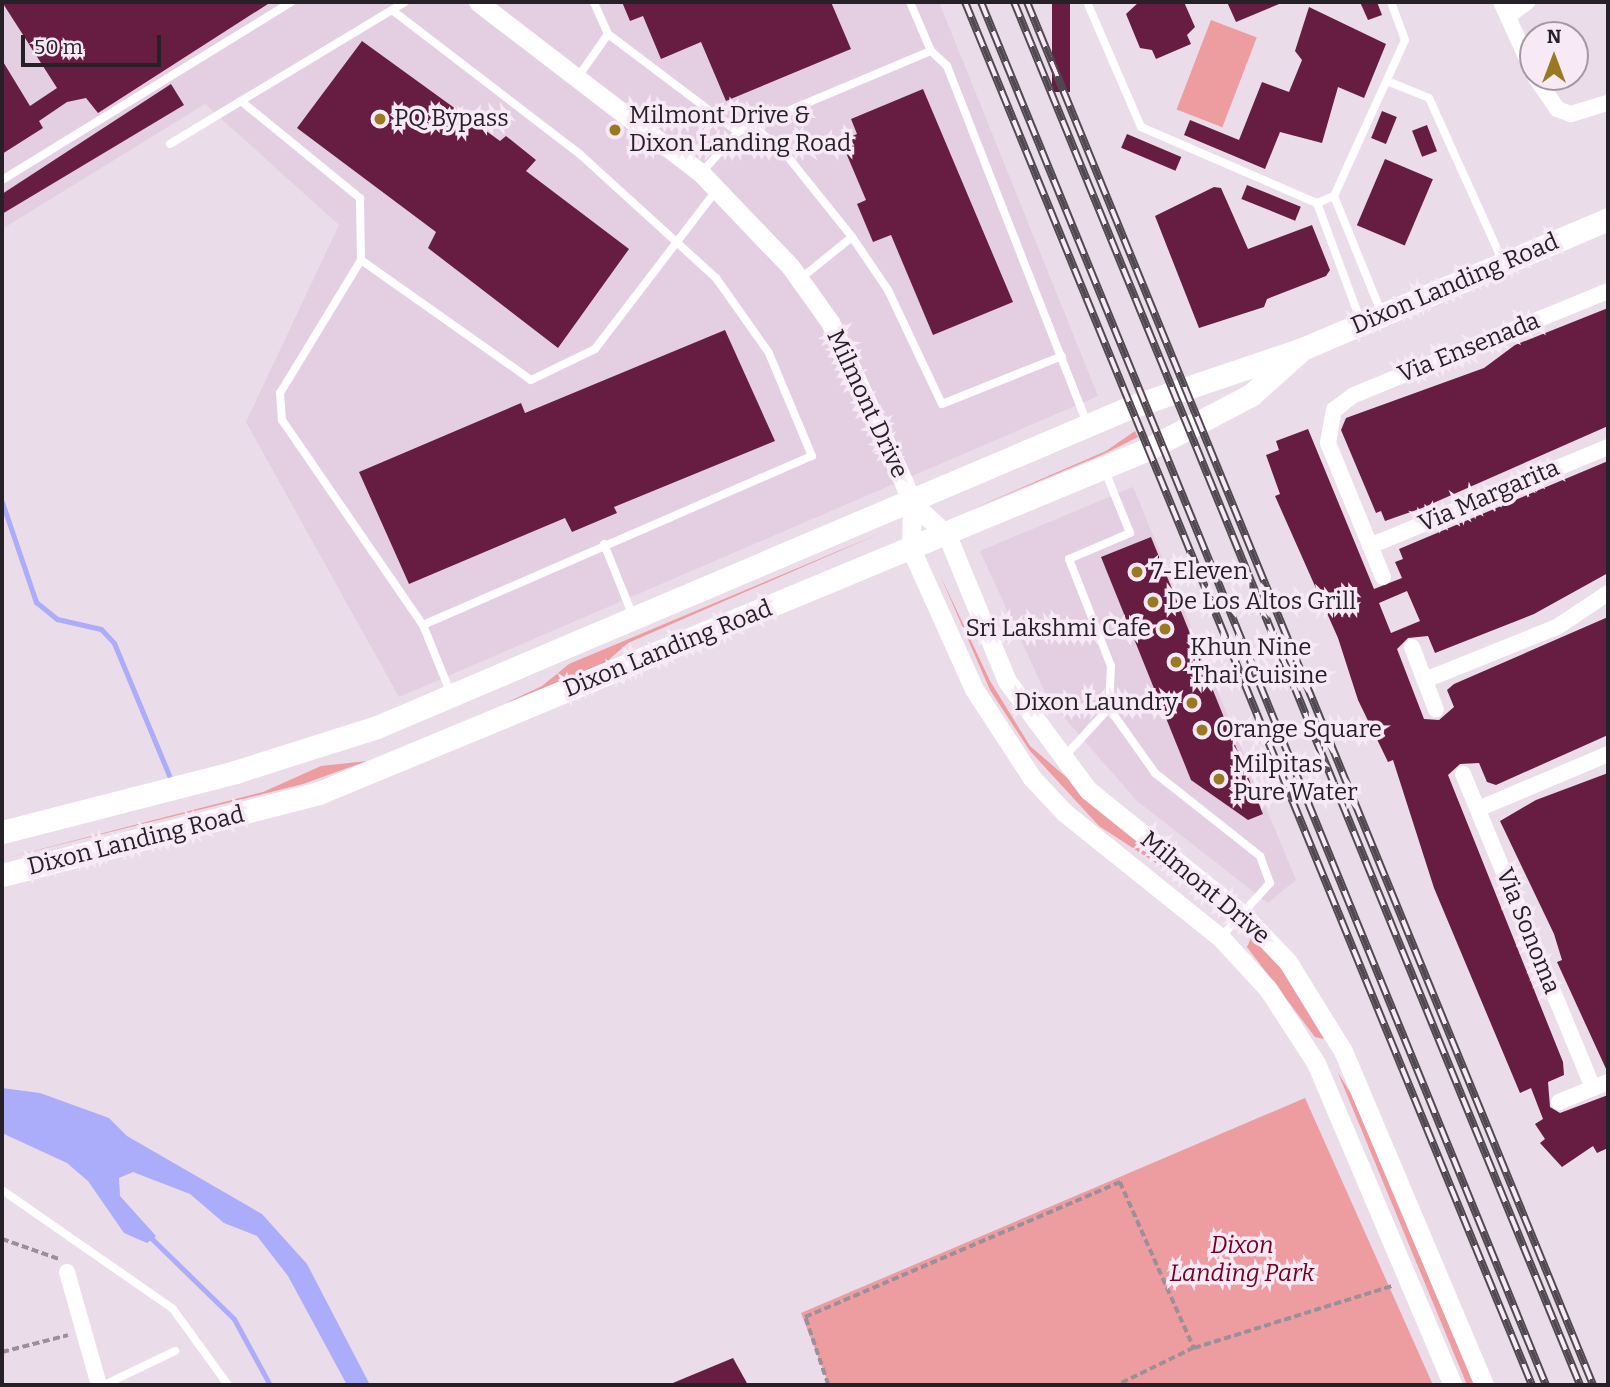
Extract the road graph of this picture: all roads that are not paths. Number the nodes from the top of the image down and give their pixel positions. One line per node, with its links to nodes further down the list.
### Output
1 (291, 2): 23 (lane)
2 (405, 2): 10 (lane)
3 (478, 2): 14 (street, Milmont Drive)
4 (594, 2): 11 (lane)
5 (910, 2): 13 (lane)
6 (1087, 2): 26 (lane)
7 (1391, 2): 15 (lane)
8 (1527, 2): 9 (street)
9 (1504, 9): 12 (street)
10 (391, 10): 17 (lane); 29 (lane)
11 (608, 34): 14 (lane); 20 (lane)
12 (1519, 42)
13 (931, 51): 19 (lane); 36 (lane)
14 (578, 77): 22 (street, Milmont Drive)
15 (1387, 81): 25 (lane); 31 (lane)
16 (1545, 91): 18 (street)
17 (241, 101): 21 (lane); 30 (lane)
18 (1608, 103)
19 (752, 126): 20 (lane); 28 (lane)
20 (738, 132): 22 (lane)
21 (170, 144)
22 (701, 173): 24 (street, Milmont Drive)
23 (2, 180)
24 (718, 189): 29 (lane); 32 (street, Milmont Drive)
25 (1334, 196): 26 (lane); 34 (lane)
26 (1317, 203): 34 (lane)
27 (1608, 219): 31 (main road, Dixon Landing Road)
28 (852, 237): 32 (lane); 36 (lane)
29 (677, 239): 30 (lane); 42 (lane)
30 (361, 260): 48 (lane)
31 (1503, 263): 34 (main road, Dixon Landing Road)
32 (800, 279): 40 (street, Milmont Drive)
33 (1608, 291): 43 (street, Via Ensenada)
34 (1372, 319): 35 (main road, Dixon Landing Road)
35 (1302, 349): 37 (main road, Dixon Landing Road); 39 (main road, Dixon Landing Road)
36 (1062, 356): 37 (lane)
37 (1088, 426): 40 (main road, Dixon Landing Road)
38 (1608, 447): 43 (street, Via Margarita)
39 (1104, 468): 41 (main road, Dixon Landing Road); 52 (lane)
40 (912, 503): 41 (street, Milmont Drive); 44 (street, Milmont Drive); 47 (main road, Dixon Landing Road)
41 (947, 534): 44 (main road, Dixon Landing Road); 55 (street, Milmont Drive)
42 (604, 544): 47 (lane); 48 (lane)
43 (1370, 546): 45 (street)
44 (911, 549): 59 (main road, Dixon Landing Road); 61 (street, Milmont Drive)
45 (1383, 577)
46 (1608, 593): 50 (street)
47 (636, 621): 51 (main road, Dixon Landing Road)
48 (423, 625): 51 (lane)
49 (1412, 647): 50 (street)
50 (1425, 680): 53 (street)
51 (452, 696): 58 (main road, Dixon Landing Road)
52 (1109, 708): 55 (lane); 60 (lane)
53 (1436, 710)
54 (1608, 754): 57 (street)
55 (1062, 758): 60 (street, Milmont Drive)
56 (1463, 774): 57 (street, Via Sonoma)
57 (1478, 809): 62 (street, Via Sonoma)
58 (2, 832)
59 (2, 875)
60 (1242, 914): 61 (lane); 70 (street, Milmont Drive)
61 (1220, 938): 69 (street, Milmont Drive)
62 (1601, 1085): 63 (street)
63 (1559, 1102)
64 (2, 1190): 68 (lane)
65 (67, 1272): 67 (street)
66 (175, 1351): 67 (lane)
67 (101, 1385)
68 (228, 1385)
69 (1454, 1385)
70 (1483, 1385)

